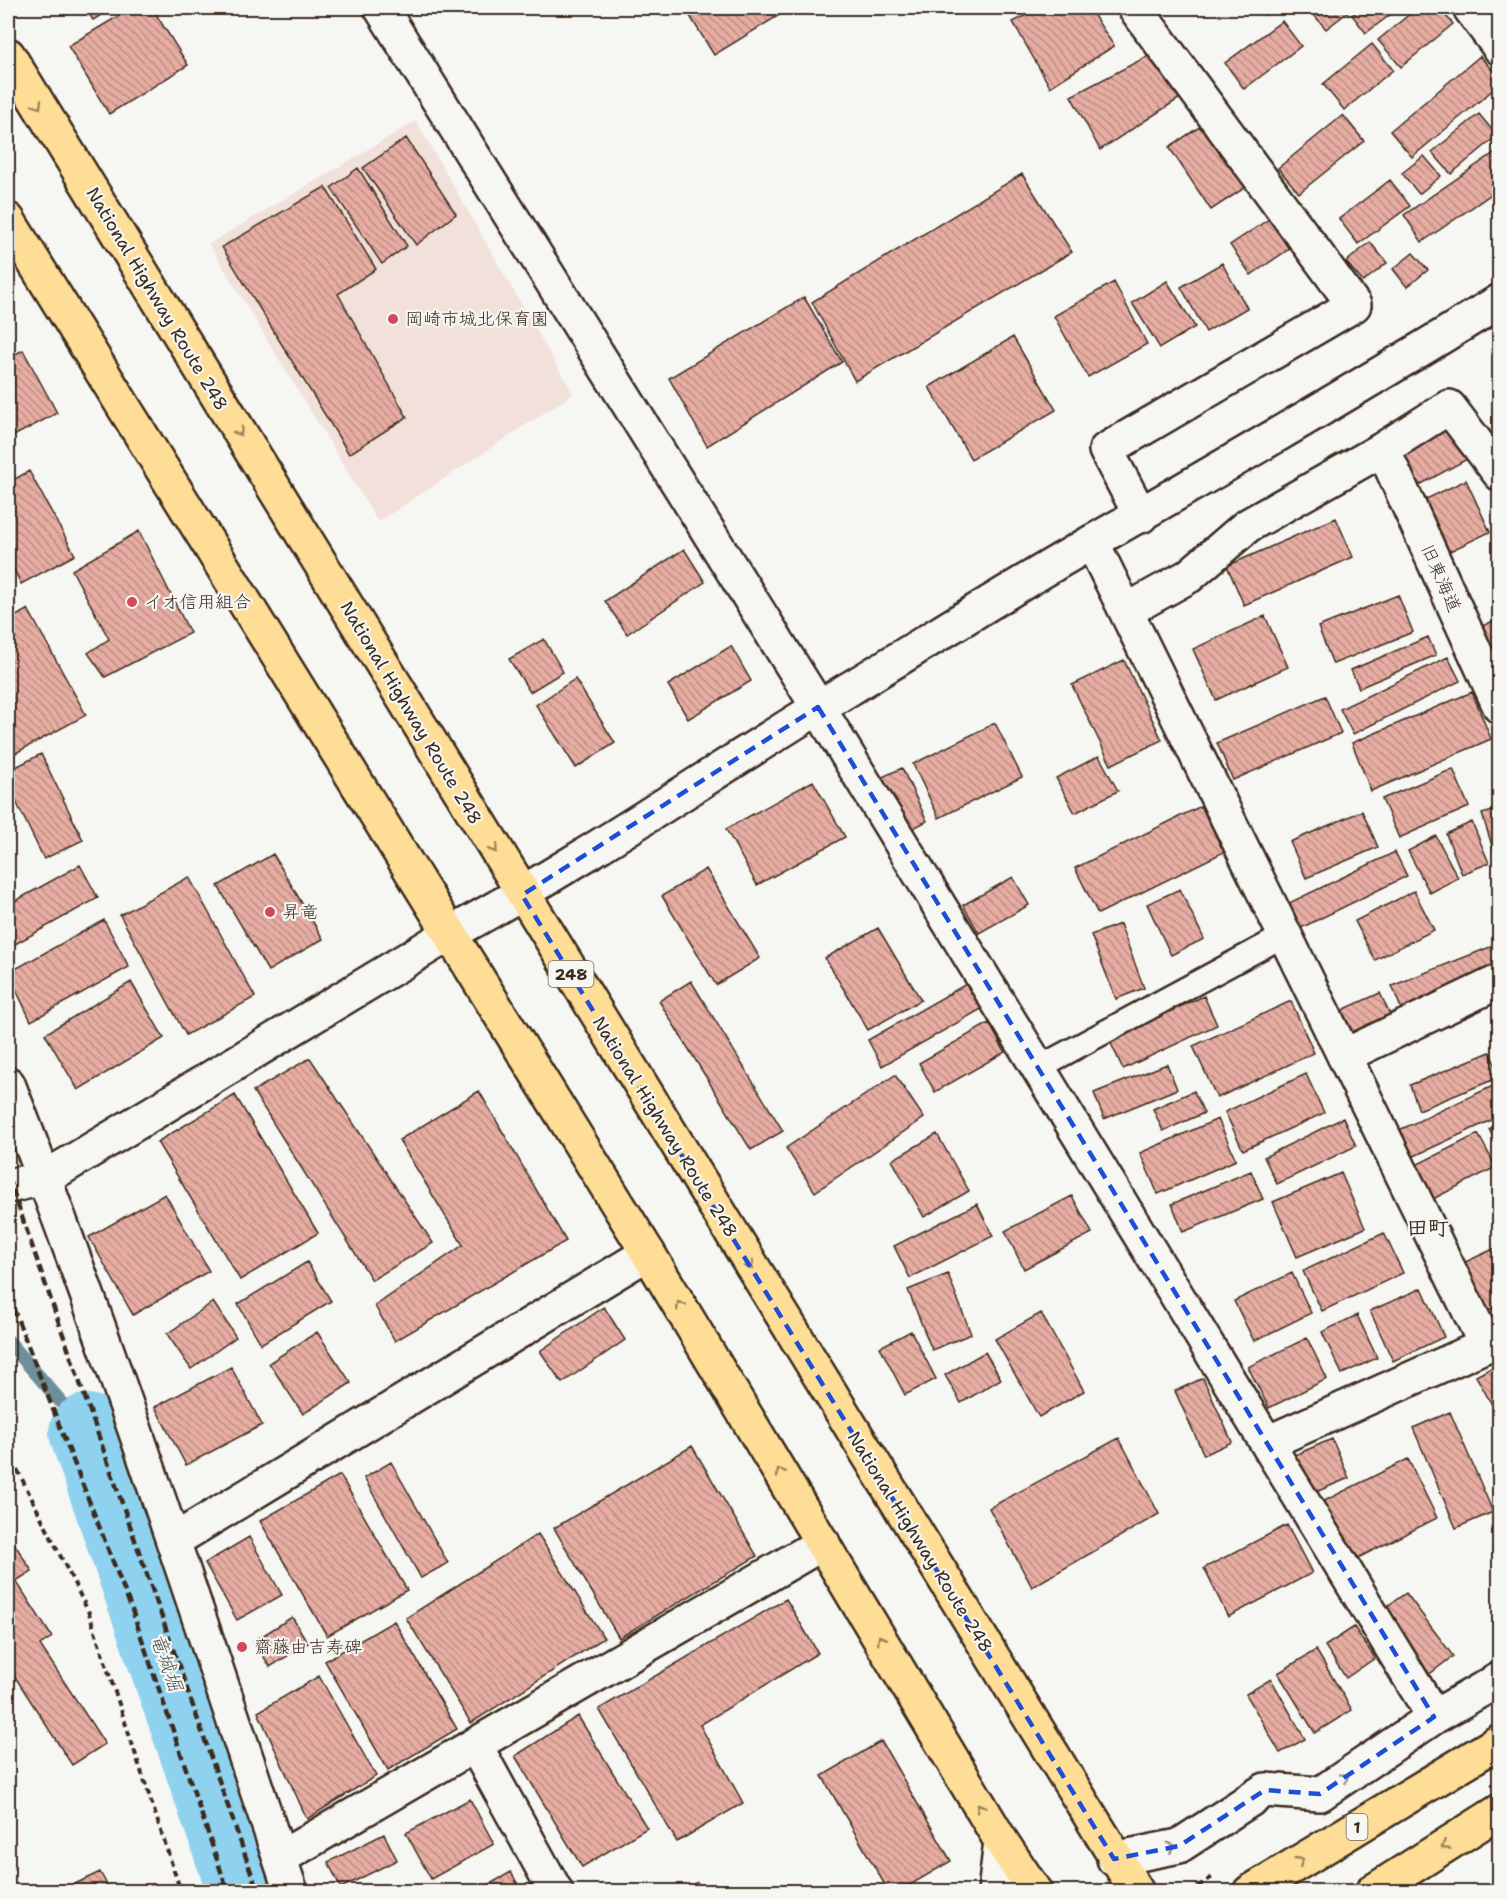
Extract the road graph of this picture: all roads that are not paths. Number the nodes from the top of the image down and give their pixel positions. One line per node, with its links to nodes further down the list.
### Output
1 (381, 8): 14 (street)
2 (1135, 8): 10 (street)
3 (1470, 8): 4 (street)
4 (1500, 48)
5 (8, 55): 15 (highway, National Highway Route 248 / 248, one-way to 15)
6 (8, 220): 16 (highway)
7 (1500, 301): 10 (street)
8 (1383, 449): 9 (street); 12 (street); 13 (street, 旧東海道)
9 (1500, 474)
10 (1141, 516): 11 (street)
11 (1092, 542): 12 (street); 14 (street)
12 (1126, 611): 17 (street)
13 (1500, 706)
14 (818, 707): 15 (street); 20 (street)
15 (522, 895): 16 (street); 38 (highway, National Highway Route 248 / 248, one-way to 38)
16 (451, 933): 22 (street); 24 (highway)
17 (1285, 935): 19 (street); 20 (lane)
18 (1500, 981): 19 (street)
19 (1344, 1056): 25 (street)
20 (1038, 1068): 26 (street)
21 (8, 1084): 22 (street)
22 (45, 1178): 23 (street); 27 (street)
23 (8, 1186)
24 (648, 1253): 27 (street); 28 (highway, one-way to 24)
25 (1493, 1342): 26 (street)
26 (1267, 1443): 30 (street)
27 (175, 1540): 37 (street)
28 (823, 1543): 33 (street); 36 (highway, one-way to 28)
29 (1500, 1679): 30 (street)
30 (1434, 1717): 38 (street, one-way to 30)
31 (1500, 1722): 34 (highway)
32 (1500, 1741): 34 (highway, 1)
33 (475, 1745): 37 (street); 40 (street)
34 (1464, 1763): 44 (highway, 1, one-way to 34)
35 (1497, 1813): 45 (highway, one-way to 45)
36 (1001, 1841): 41 (street); 42 (highway)
37 (280, 1858): 39 (street)
38 (1114, 1859): 43 (highway, National Highway Route 248 / 248)
39 (291, 1892)
40 (556, 1892)
41 (995, 1892)
42 (1035, 1892)
43 (1137, 1892)
44 (1250, 1892)
45 (1372, 1892)

